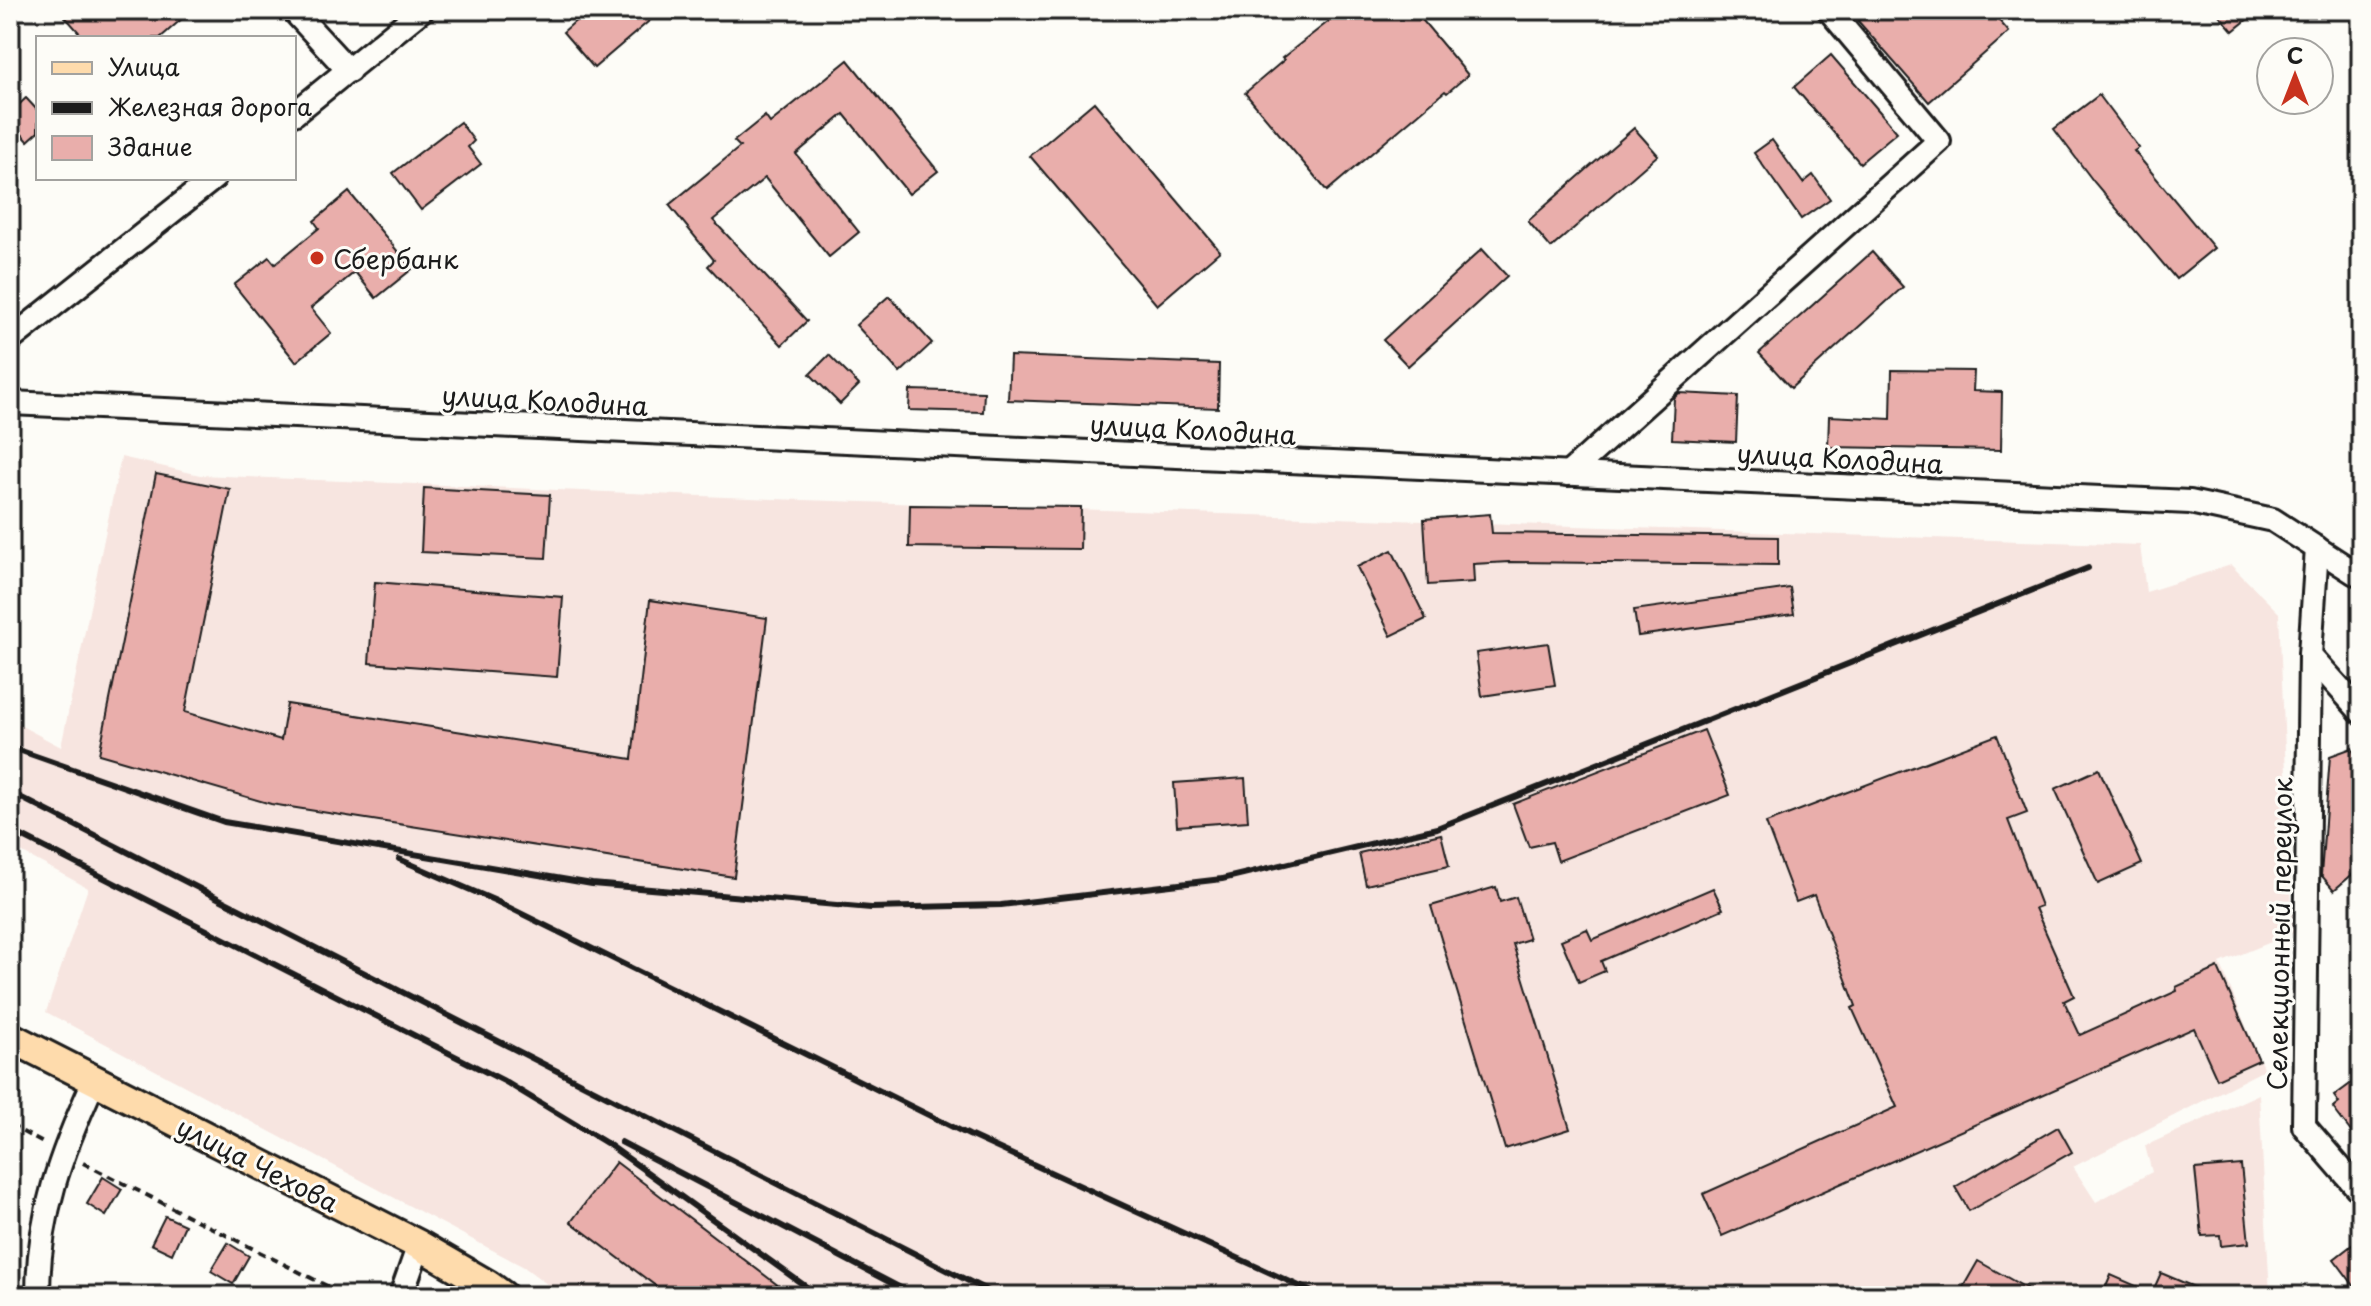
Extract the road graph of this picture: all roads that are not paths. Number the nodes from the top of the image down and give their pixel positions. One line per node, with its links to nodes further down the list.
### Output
1 (293, 10): 4 (street)
2 (422, 10): 4 (street)
3 (1829, 10): 9 (street)
4 (349, 71): 5 (street)
5 (296, 112)
6 (211, 180): 7 (street)
7 (10, 340)
8 (10, 403): 9 (street, улица Колодина)
9 (1568, 474): 10 (street, улица Колодина)
10 (2317, 548): 11 (street, улица Колодина); 12 (street, Селекционный переулок)
11 (2358, 572)
12 (2310, 655): 13 (street); 16 (street, Селекционный переулок)
13 (2361, 712)
14 (10, 1037): 15 (main road, улица Чехова)
15 (94, 1081): 17 (main road, улица Чехова); 18 (street)
16 (2361, 1192)
17 (419, 1245): 19 (street); 20 (main road, улица Чехова)
18 (38, 1296)
19 (401, 1296)
20 (503, 1296)

